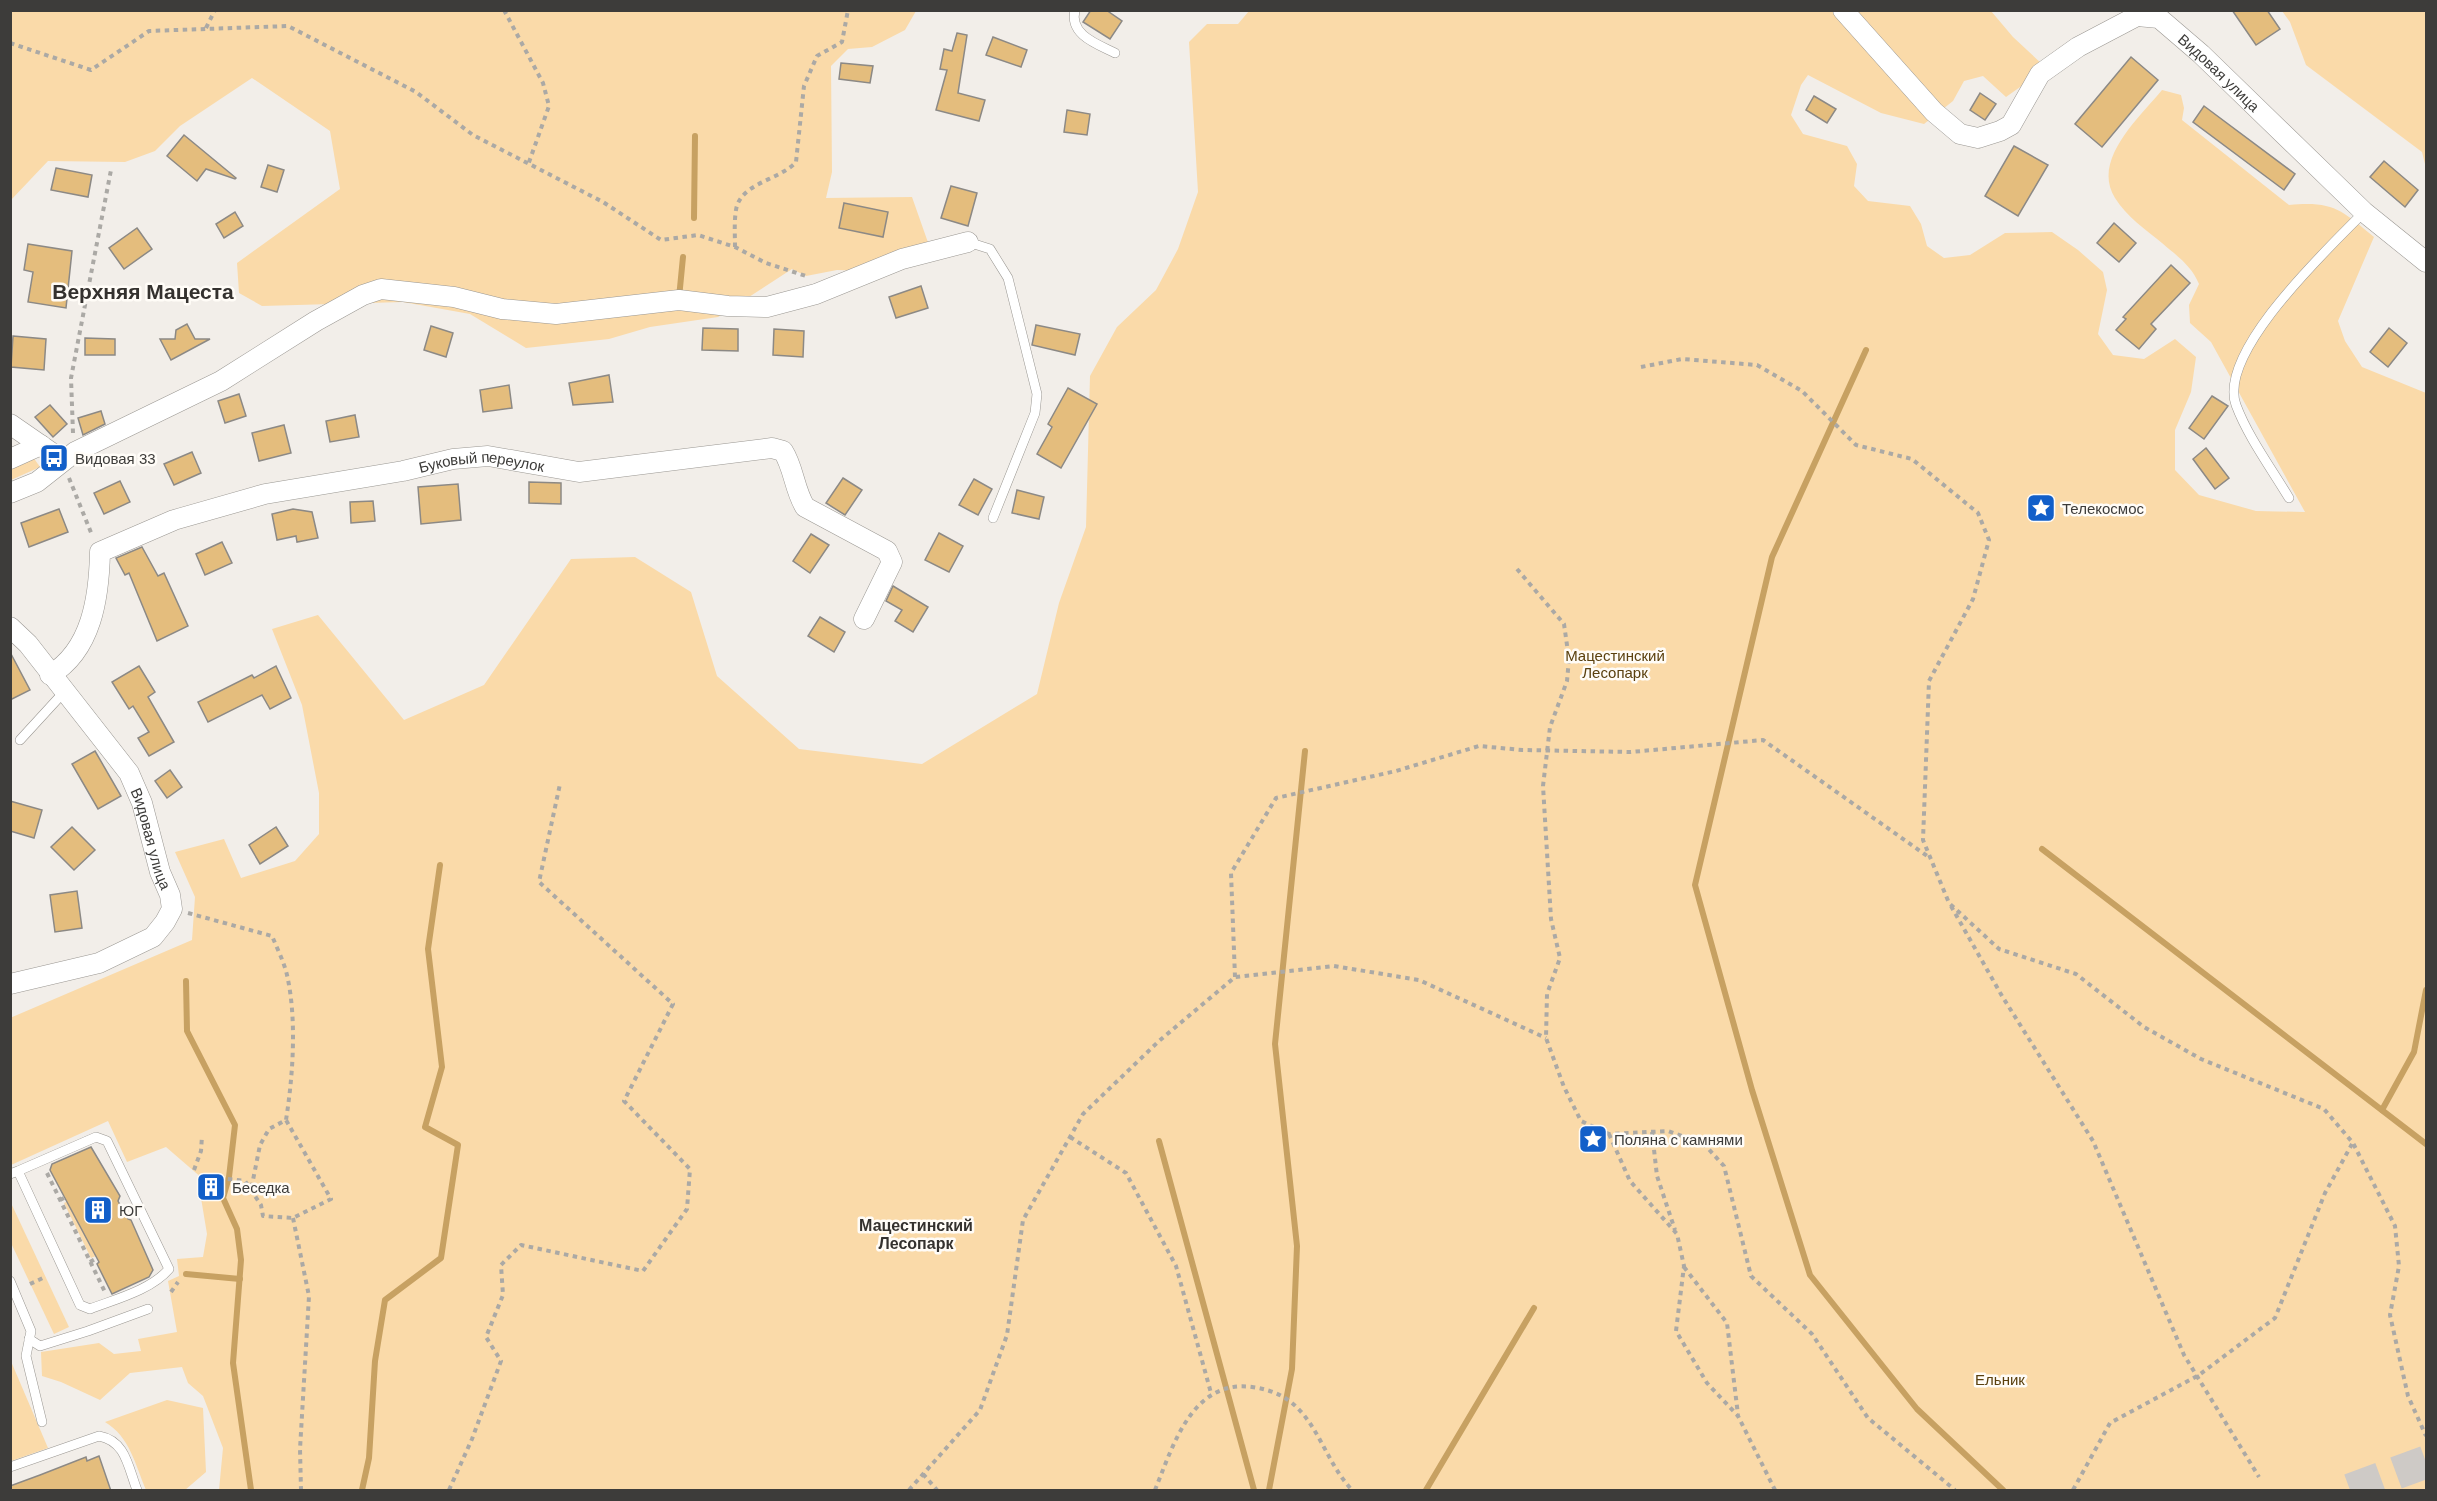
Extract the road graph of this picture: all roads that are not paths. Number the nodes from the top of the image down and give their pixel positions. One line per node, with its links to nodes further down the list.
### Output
1 (1075, 10): 3 (lane)
2 (1843, 10): 4 (street, Видовая улица)
3 (1114, 53)
4 (2364, 212): 6 (street, Видовая улица); 12 (lane)
5 (968, 242): 9 (street); 13 (lane)
6 (2427, 262)
7 (10, 424): 8 (street)
8 (40, 445): 9 (street); 10 (street)
9 (69, 456): 11 (street)
10 (10, 459)
11 (10, 493)
12 (2289, 498)
13 (993, 518)
14 (864, 619): 16 (street, Буковый переулок)
15 (10, 627): 16 (street, Видовая улица)
16 (50, 675): 17 (street, Видовая улица)
17 (64, 692): 18 (lane); 19 (street, Видовая улица)
18 (20, 740)
19 (10, 984)
20 (14, 1173): 20 (lane)
21 (10, 1281): 23 (lane)
22 (148, 1309): 23 (lane)
23 (29, 1339): 24 (lane)
24 (42, 1422)
25 (10, 1467): 26 (lane)
26 (137, 1491)

